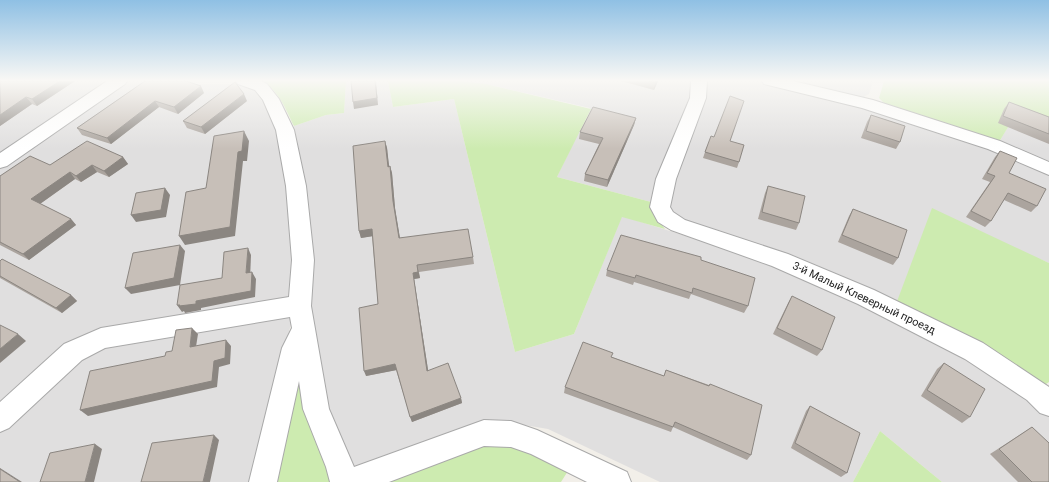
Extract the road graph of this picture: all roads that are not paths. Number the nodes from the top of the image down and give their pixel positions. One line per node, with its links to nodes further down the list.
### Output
1 (86, 103): 5 (street)
2 (273, 103): 7 (street)
3 (696, 103): 8 (street, 3-й Малый Клеверный проезд)
4 (866, 103): 6 (street)
5 (0, 162)
6 (1049, 169)
7 (302, 317): 9 (street); 10 (street); 11 (street)
8 (1049, 404)
9 (0, 418)
10 (263, 482)
11 (344, 482)
12 (351, 482): 13 (street)
13 (617, 482)

